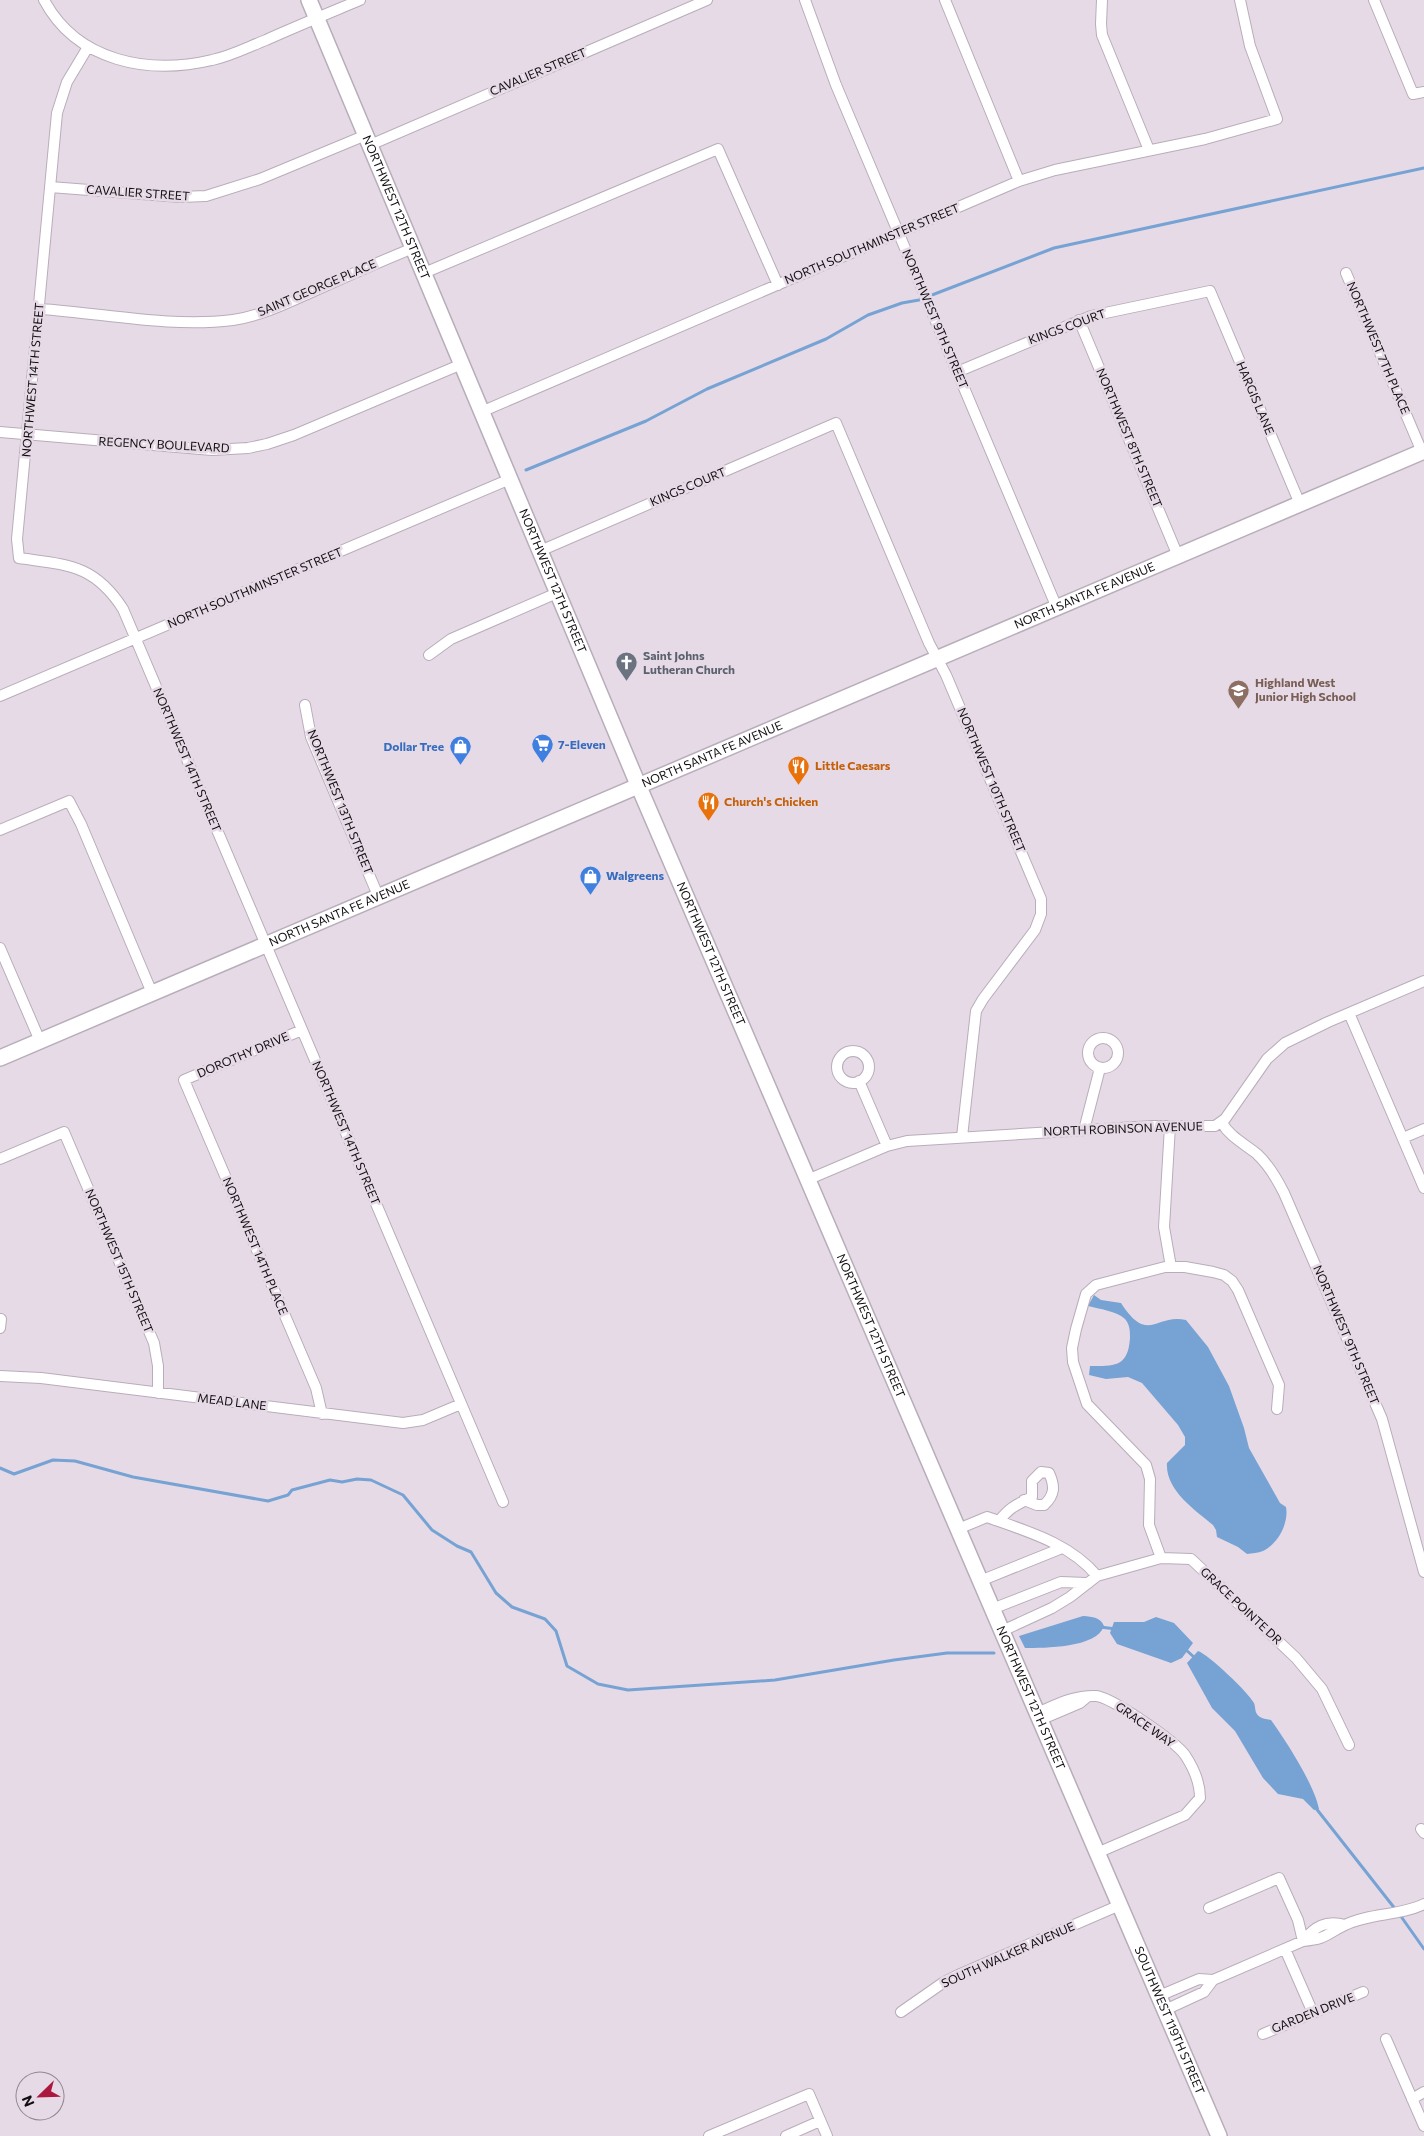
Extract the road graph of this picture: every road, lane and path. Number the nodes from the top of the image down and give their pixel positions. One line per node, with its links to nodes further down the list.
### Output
1 (44, 0): 11 (street)
2 (309, 0): 10 (main road, NORTHWEST 12TH STREET)
3 (360, 0): 10 (street)
4 (707, 0): 13 (street, CAVALIER STREET)
5 (805, 0): 17 (street, NORTHWEST 9TH STREET)
6 (945, 0): 15 (street)
7 (1102, 0): 14 (street)
8 (1240, 0): 14 (street, NORTH SOUTHMINSTER STREET)
9 (1374, 0): 12 (street)
10 (317, 18): 11 (street); 13 (main road, NORTHWEST 12TH STREET)
11 (88, 47): 16 (street, NORTHWEST 14TH STREET)
12 (1424, 92)
13 (368, 140): 16 (street, CAVALIER STREET); 18 (main road, NORTHWEST 12TH STREET)
14 (1149, 150): 15 (street, NORTH SOUTHMINSTER STREET)
15 (1019, 181): 17 (street, NORTH SOUTHMINSTER STREET)
16 (50, 187): 23 (street, NORTHWEST 14TH STREET)
17 (899, 234): 21 (street, NORTH SOUTHMINSTER STREET); 26 (street, NORTHWEST 9TH STREET)
18 (413, 248): 19 (main road, NORTHWEST 12TH STREET); 23 (street, SAINT GEORGE PLACE)
19 (424, 273): 21 (street); 25 (main road, NORTHWEST 12TH STREET)
20 (1346, 273): 31 (street, NORTHWEST 7TH PLACE)
21 (778, 285): 27 (street, NORTH SOUTHMINSTER STREET)
22 (1210, 291): 24 (street, KINGS COURT); 33 (street, HARGIS LANE)
23 (40, 309): 30 (street, NORTHWEST 14TH STREET)
24 (1079, 320): 26 (street, KINGS COURT); 35 (street, NORTHWEST 8TH STREET)
25 (462, 364): 27 (main road, NORTHWEST 12TH STREET); 30 (street, REGENCY BOULEVARD)
26 (957, 372): 37 (street, NORTHWEST 9TH STREET)
27 (481, 412): 32 (main road, NORTHWEST 12TH STREET)
28 (836, 423): 34 (street, KINGS COURT); 40 (street, NORTHWEST 10TH STREET)
29 (0, 432): 30 (street, REGENCY BOULEVARD)
30 (28, 434): 38 (street, NORTHWEST 14TH STREET)
31 (1423, 451): 33 (main road, NORTH SANTA FE AVENUE)
32 (510, 479): 34 (main road, NORTHWEST 12TH STREET); 38 (street, NORTH SOUTHMINSTER STREET)
33 (1300, 504): 35 (main road, NORTH SANTA FE AVENUE)
34 (540, 551): 36 (main road, NORTHWEST 12TH STREET)
35 (1178, 556): 37 (main road, NORTH SANTA FE AVENUE)
36 (557, 593): 39 (street); 43 (main road, NORTHWEST 12TH STREET)
37 (1057, 608): 40 (main road, NORTH SANTA FE AVENUE)
38 (135, 639): 41 (street, NORTH SOUTHMINSTER STREET); 46 (street, NORTHWEST 14TH STREET)
39 (429, 655)
40 (937, 659): 43 (main road, NORTH SANTA FE AVENUE); 61 (street, NORTHWEST 10TH STREET)
41 (0, 696)
42 (305, 705): 45 (street, NORTHWEST 13TH STREET)
43 (638, 787): 45 (main road, NORTH SANTA FE AVENUE); 65 (main road, NORTHWEST 12TH STREET)
44 (0, 830): 49 (street)
45 (379, 898): 46 (main road, NORTH SANTA FE AVENUE)
46 (267, 946): 49 (main road, NORTH SANTA FE AVENUE); 51 (street, NORTHWEST 14TH STREET)
47 (0, 948): 52 (street)
48 (1424, 981): 50 (street)
49 (152, 993): 52 (main road, NORTH SANTA FE AVENUE)
50 (1349, 1014): 57 (street); 62 (street)
51 (302, 1030): 55 (street, DOROTHY DRIVE); 72 (street, NORTHWEST 14TH STREET)
52 (40, 1042): 53 (main road, NORTH SANTA FE AVENUE)
53 (0, 1058)
54 (1100, 1068): 60 (street)
55 (184, 1080): 74 (street, NORTHWEST 14TH PLACE)
56 (859, 1081): 63 (street)
57 (1222, 1123): 58 (street, NORTH ROBINSON AVENUE); 81 (street, NORTHWEST 9TH STREET)
58 (1170, 1126): 60 (street, NORTH ROBINSON AVENUE); 67 (street)
59 (1424, 1129): 62 (street)
60 (1084, 1130): 61 (street, NORTH ROBINSON AVENUE)
61 (962, 1137): 63 (street, NORTH ROBINSON AVENUE)
62 (1403, 1138): 66 (street)
63 (887, 1146): 65 (street, NORTH ROBINSON AVENUE)
64 (0, 1159): 71 (street, NORTHWEST 15TH STREET)
65 (807, 1180): 78 (main road, NORTHWEST 12TH STREET)
66 (1424, 1188)
67 (1171, 1267): 73 (street); 80 (street)
68 (0, 1319): 69 (street)
69 (0, 1328)
70 (0, 1376): 71 (street, MEAD LANE)
71 (158, 1393): 74 (street, MEAD LANE)
72 (462, 1404): 74 (street, MEAD LANE); 76 (street, NORTHWEST 14TH STREET)
73 (1277, 1409)
74 (322, 1414)
75 (1024, 1500): 77 (street)
76 (503, 1502)
77 (999, 1521): 78 (street); 79 (street)
78 (958, 1529): 83 (main road, NORTHWEST 12TH STREET)
79 (1062, 1548): 82 (street); 83 (street)
80 (1161, 1558): 82 (street, GRACE POINTE DR); 88 (street, GRACE POINTE DR)
81 (1424, 1572)
82 (1097, 1576): 84 (street, GRACE POINTE DR)
83 (980, 1581): 85 (main road, NORTHWEST 12TH STREET)
84 (1086, 1582): 85 (street); 86 (street, GRACE POINTE DR)
85 (992, 1609): 86 (main road, NORTHWEST 12TH STREET)
86 (1002, 1631): 87 (main road, NORTHWEST 12TH STREET)
87 (1038, 1717): 89 (main road, NORTHWEST 12TH STREET); 89 (street, GRACE WAY)
88 (1349, 1746)
89 (1097, 1853): 91 (main road, NORTHWEST 12TH STREET)
90 (1424, 1904): 93 (street)
91 (1120, 1905): 97 (main road, SOUTHWEST 119TH STREET); 98 (street, SOUTH WALKER AVENUE)
92 (1210, 1908): 93 (street)
93 (1303, 1941): 94 (street)
94 (1285, 1949): 95 (street); 99 (street)
95 (1213, 1980): 97 (street); 97 (street)
96 (1363, 1992): 99 (street, GARDEN DRIVE)
97 (1162, 2003): 109 (main road, SOUTHWEST 119TH STREET)
98 (901, 2012)
99 (1312, 2013): 100 (street, GARDEN DRIVE)
100 (1263, 2034)
101 (1386, 2039): 103 (street)
102 (1424, 2092): 103 (street)
103 (1412, 2099): 105 (street)
104 (820, 2121): 106 (street); 107 (street); 108 (street)
105 (1424, 2126)
106 (709, 2136)
107 (786, 2136)
108 (827, 2136)
109 (1220, 2136)

